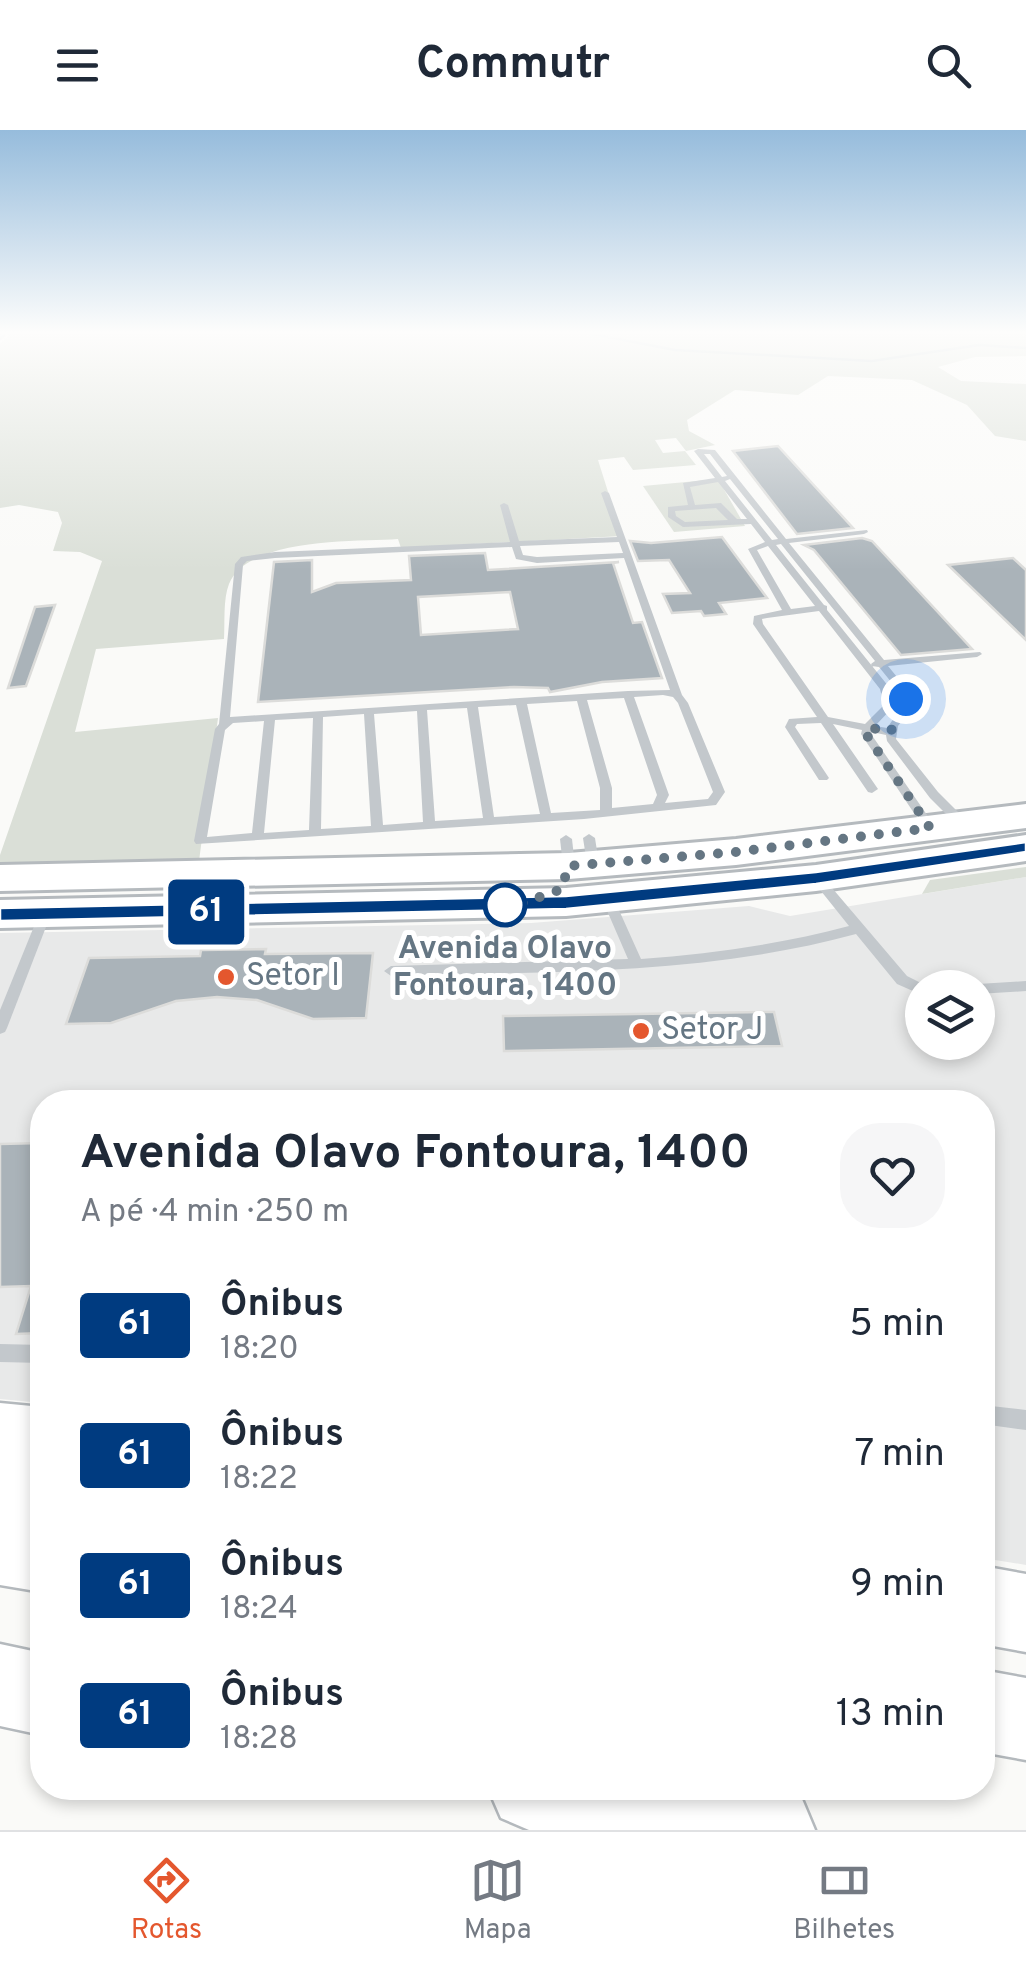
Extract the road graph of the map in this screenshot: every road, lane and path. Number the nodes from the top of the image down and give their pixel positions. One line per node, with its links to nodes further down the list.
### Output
1 (719, 478): 2 (lane); 2 (lane); 5 (lane); 8 (lane)
2 (733, 478): 12 (lane)
3 (604, 493): 11 (lane)
4 (504, 505): 14 (lane)
5 (692, 507): 6 (lane); 7 (lane)
6 (727, 512): 7 (lane); 9 (lane)
7 (672, 516): 9 (lane)
8 (752, 521): 9 (lane); 13 (lane)
9 (735, 522)
10 (864, 532): 12 (lane)
11 (622, 539): 14 (lane); 15 (lane)
12 (784, 541): 13 (lane); 16 (lane)
13 (769, 543): 17 (lane); 18 (lane)
14 (514, 544): 15 (lane); 34 (lane)
15 (628, 555): 25 (lane)
16 (837, 607): 17 (lane); 19 (lane)
17 (820, 608): 18 (lane); 20 (lane)
18 (788, 612): 33 (lane)
19 (860, 636): 20 (lane); 22 (lane)
20 (843, 637): 23 (lane)
21 (977, 654): 22 (lane)
22 (882, 664): 23 (lane); 36 (lane)
23 (866, 666): 35 (lane)
24 (628, 694): 25 (lane); 26 (lane); 39 (lane)
25 (678, 695): 39 (lane)
26 (582, 698): 27 (lane); 40 (lane)
27 (520, 702): 28 (lane); 42 (lane)
28 (472, 705): 29 (lane); 43 (lane)
29 (422, 708): 30 (lane); 44 (lane)
30 (369, 712): 31 (lane); 46 (lane)
31 (318, 715): 32 (lane); 47 (lane)
32 (270, 718): 34 (lane); 48 (lane)
33 (827, 720): 35 (lane); 37 (lane); 38 (lane)
34 (224, 724): 51 (lane)
35 (868, 727): 36 (lane); 45 (lane)
36 (890, 732): 45 (lane)
37 (823, 778)
38 (872, 789)
39 (656, 809): 40 (lane)
40 (606, 813): 49 (lane)
41 (1026, 816): 45 (main road)
42 (546, 817): 43 (lane); 49 (lane)
43 (489, 821): 44 (lane)
44 (430, 825): 46 (lane)
45 (947, 826): 49 (main road)
46 (378, 828): 47 (lane)
47 (315, 833): 48 (lane)
48 (258, 837): 51 (lane)
49 (580, 844): 51 (main road); 53 (main road); 55 (main road); 57 (lane)
50 (1026, 848): 53 (main road)
51 (196, 857): 52 (main road)
52 (0, 878)
53 (816, 878): 56 (lane)
54 (0, 914): 55 (main road)
55 (45, 914): 62 (lane)
56 (860, 928): 57 (lane); 59 (lane)
57 (636, 962): 58 (lane)
58 (392, 971)
59 (905, 982)
60 (1026, 986): 61 (lane)
61 (995, 988)
62 (6, 999): 63 (lane)
63 (0, 1028)
64 (0, 1353): 65 (lane)
65 (30, 1354)
66 (995, 1416): 67 (lane)
67 (1026, 1420)
68 (0, 1438): 69 (highway)
69 (30, 1441)
70 (0, 1488): 71 (highway)
71 (30, 1492)
72 (0, 1547): 73 (highway)
73 (30, 1552)
74 (995, 1607): 75 (highway)
75 (1026, 1613)
76 (0, 1685): 77 (highway)
77 (30, 1691)
78 (995, 1714): 79 (highway)
79 (1026, 1719)
80 (635, 1800): 81 (highway)
81 (770, 1830)

